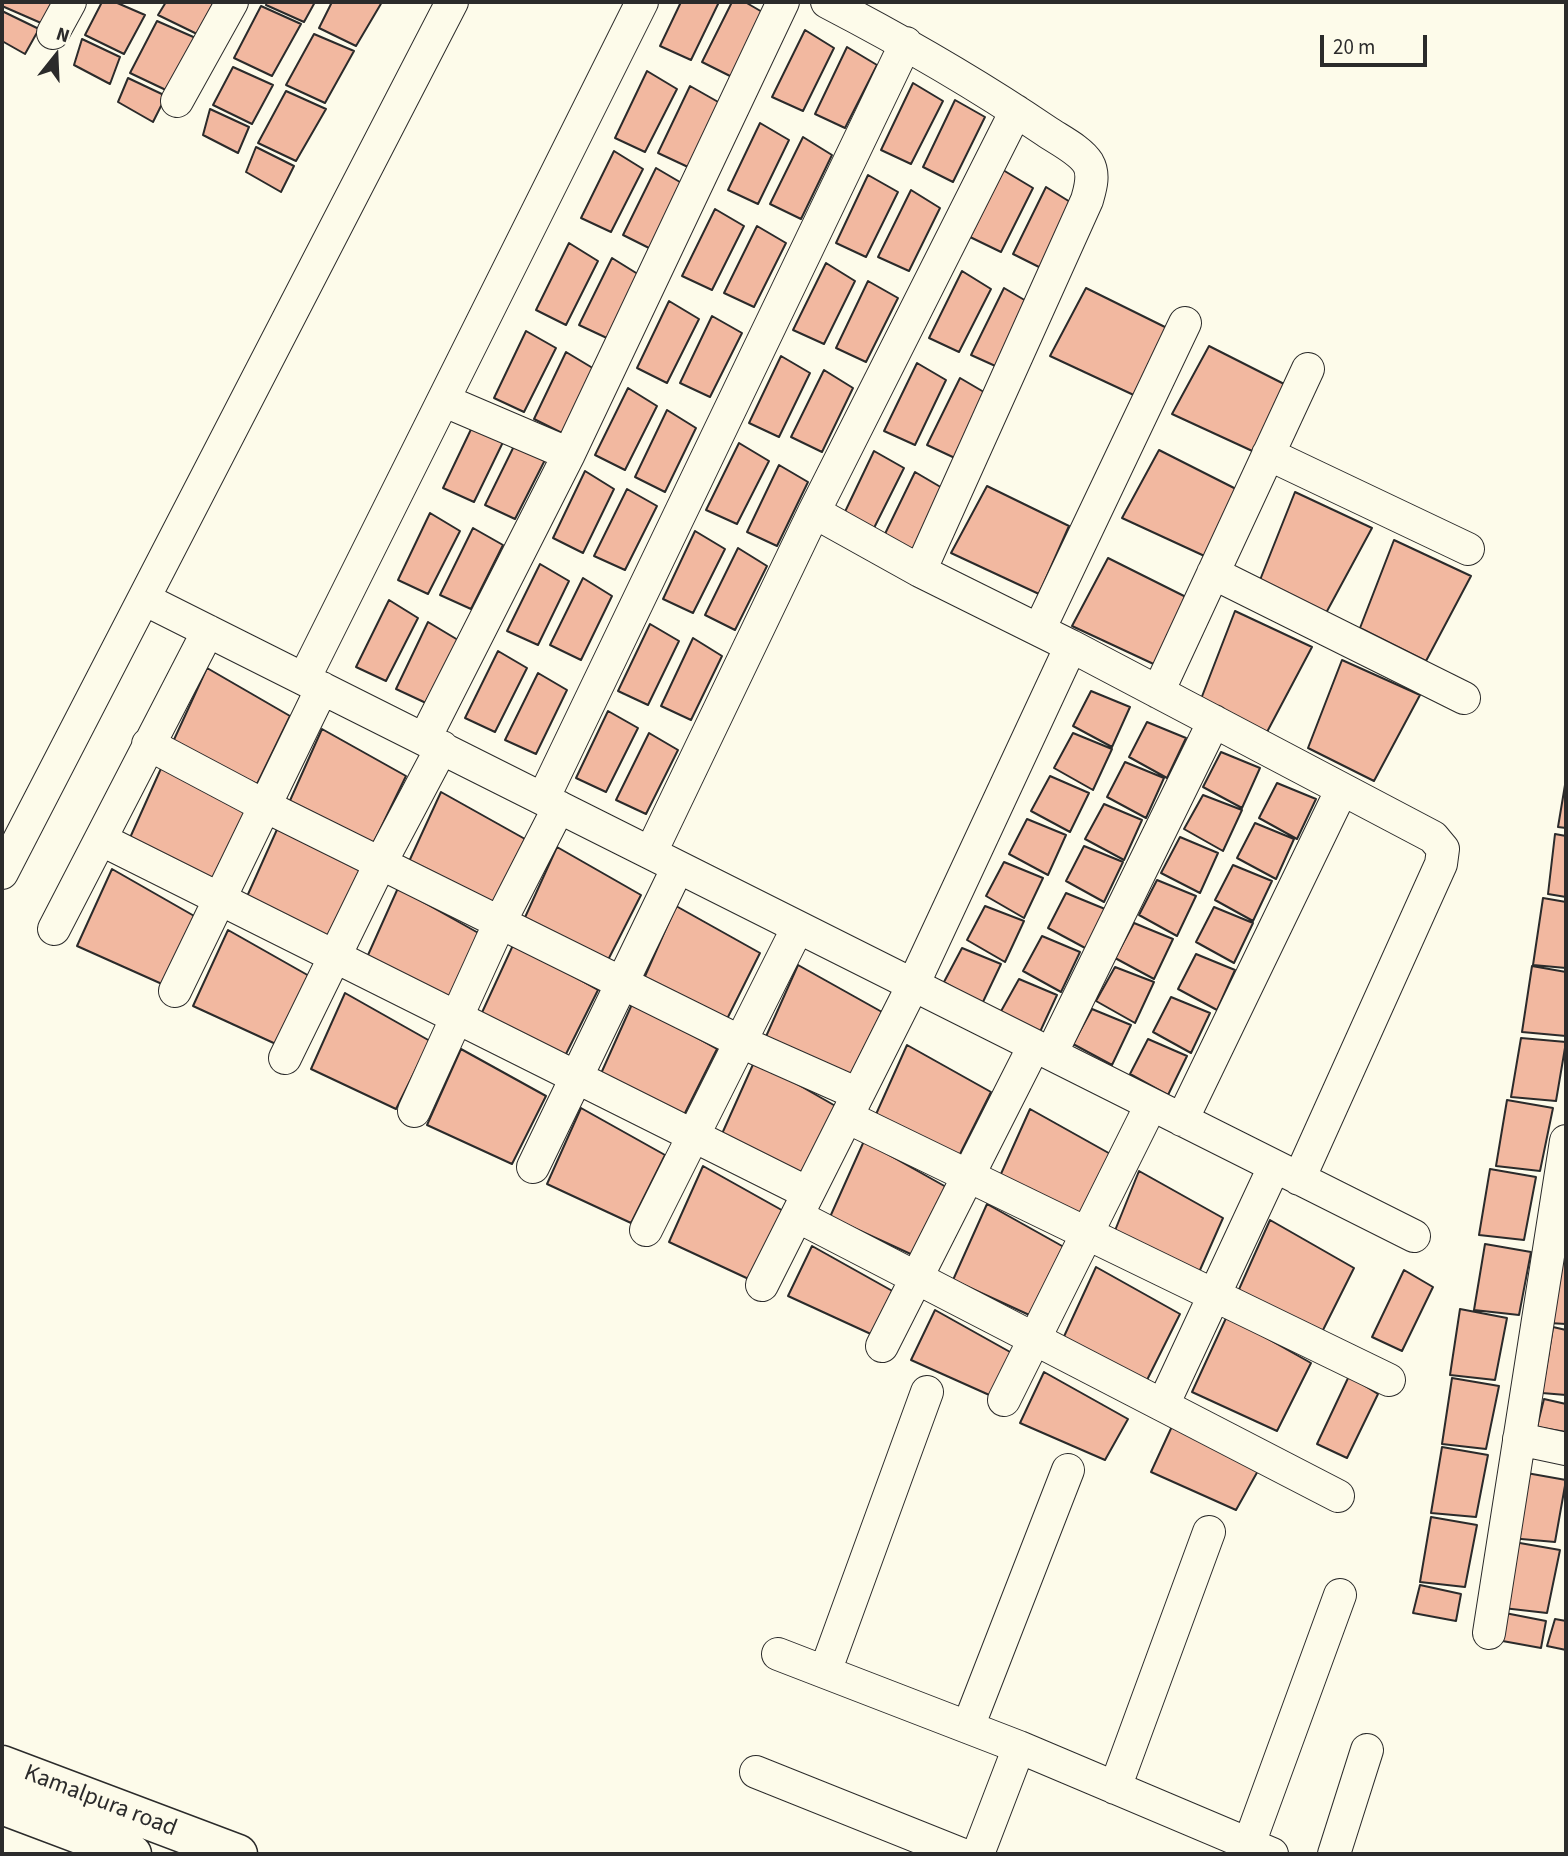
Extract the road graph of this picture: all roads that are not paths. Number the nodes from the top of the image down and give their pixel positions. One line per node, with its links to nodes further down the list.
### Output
1 (70, 2): 7 (street)
2 (232, 2): 9 (street)
3 (452, 2): 20 (street)
4 (642, 2): 13 (street)
5 (783, 2): 14 (street)
6 (827, 2): 8 (street)
7 (53, 33)
8 (906, 43): 10 (street); 31 (street)
9 (177, 101)
10 (1016, 111): 16 (street); 18 (street)
11 (1185, 323): 21 (street)
12 (1308, 369): 15 (street)
13 (445, 401): 14 (street); 24 (street)
14 (569, 454): 28 (street)
15 (1268, 454): 17 (street); 19 (street)
16 (814, 512): 18 (street); 34 (street)
17 (1468, 549)
18 (920, 571): 21 (street)
19 (1213, 573): 25 (street); 26 (street)
20 (144, 599): 22 (street); 36 (street)
21 (1039, 630): 23 (street)
22 (208, 631): 24 (street); 29 (street)
23 (1071, 646): 25 (street); 43 (street)
24 (313, 683): 28 (street); 32 (street)
25 (1158, 692): 27 (street)
26 (1464, 698)
27 (1214, 721): 30 (street); 47 (street)
28 (433, 743): 31 (street); 35 (street)
29 (148, 744): 32 (street); 33 (street)
30 (1342, 789): 53 (street); 57 (street)
31 (551, 803): 34 (street); 38 (street)
32 (262, 805): 35 (street); 37 (street)
33 (102, 840): 37 (street); 40 (street)
34 (664, 859): 39 (street); 42 (street)
35 (380, 864): 38 (street); 41 (street)
36 (2, 873)
37 (221, 900): 41 (street); 44 (street)
38 (500, 922): 42 (street); 45 (street)
39 (798, 928): 43 (street); 46 (street)
40 (54, 929)
41 (335, 956): 45 (street); 48 (street)
42 (622, 982): 46 (street); 49 (street)
43 (913, 985): 47 (street); 51 (street)
44 (175, 991)
45 (457, 1017): 49 (street); 52 (street)
46 (741, 1042): 51 (street); 54 (street)
47 (1043, 1050): 50 (street); 58 (street)
48 (285, 1058)
49 (576, 1077): 54 (street); 56 (street)
50 (1152, 1105): 53 (street); 61 (street)
51 (852, 1106): 58 (street); 59 (street)
52 (414, 1111)
53 (1182, 1120): 57 (street)
54 (694, 1135): 59 (street); 60 (street)
55 (1566, 1141): 72 (street)
56 (533, 1167)
57 (1287, 1173): 62 (street); 65 (street)
58 (967, 1176): 61 (street); 63 (street)
59 (802, 1204): 63 (street); 64 (street)
60 (646, 1230)
61 (1088, 1234): 65 (street); 66 (street)
62 (1414, 1237)
63 (916, 1278): 66 (street); 67 (street)
64 (762, 1285)
65 (1215, 1296): 68 (street); 71 (street)
66 (1036, 1340): 70 (street); 71 (street)
67 (882, 1346)
68 (1389, 1380)
69 (927, 1392): 80 (street)
70 (1004, 1400)
71 (1163, 1405): 75 (street)
72 (1518, 1439): 73 (street); 78 (street)
73 (1566, 1449)
74 (1068, 1470): 81 (street)
75 (1338, 1496)
76 (1209, 1532): 86 (street)
77 (1340, 1595): 88 (street)
78 (1489, 1633)
79 (778, 1654): 80 (street)
80 (825, 1672): 81 (street)
81 (968, 1727): 82 (street)
82 (1018, 1747): 86 (street); 92 (street)
83 (1367, 1750): 93 (street)
84 (2, 1765): 90 (main road, Kamalpura road)
85 (756, 1772): 91 (street)
86 (1115, 1788): 88 (street)
87 (2, 1805): 89 (main road)
88 (1260, 1849)
89 (132, 1854)
90 (238, 1854)
91 (961, 1854)
92 (978, 1854)
93 (1334, 1854)

